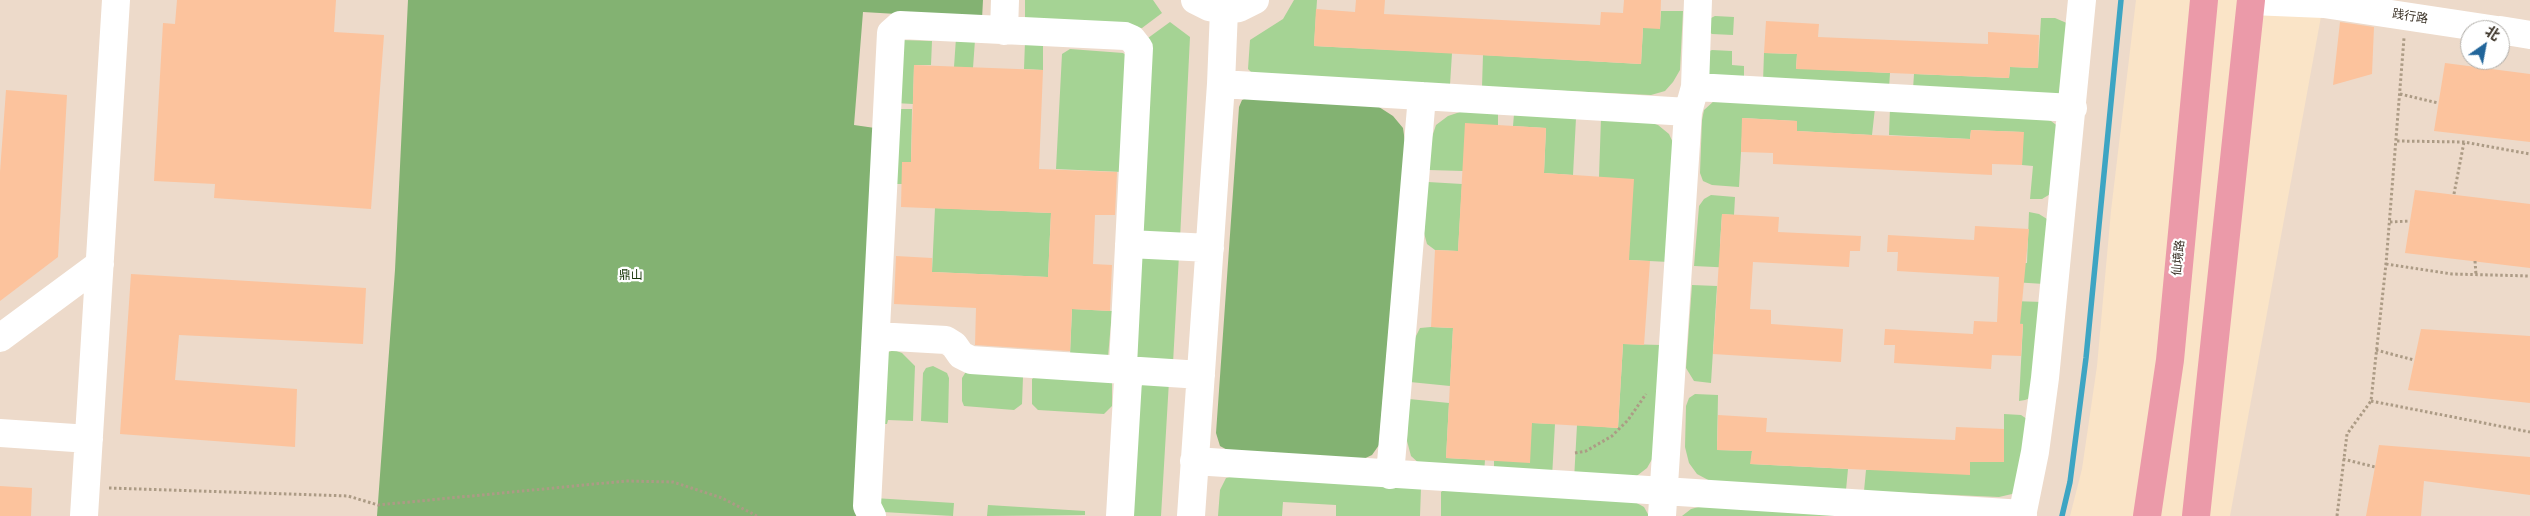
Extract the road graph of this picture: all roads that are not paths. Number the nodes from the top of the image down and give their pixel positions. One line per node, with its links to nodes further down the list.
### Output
1 (116, 0): 20 (street)
2 (1005, 0): 11 (street)
3 (1195, 0): 9 (street)
4 (1255, 0): 9 (street)
5 (1698, 0): 16 (street)
6 (2082, 0): 17 (street)
7 (2204, 0): 35 (main road, 仙境路)
8 (2246, 0): 10 (street, 践行路); 36 (main road)
9 (1224, 10): 14 (street)
10 (2460, 24)
11 (1004, 31): 18 (street); 21 (street)
12 (2510, 32): 13 (street, 践行路)
13 (2530, 35)
14 (1221, 84): 15 (street); 19 (street)
15 (1422, 96): 16 (street); 28 (street)
16 (1691, 100): 17 (street); 29 (street)
17 (2073, 108): 30 (street)
18 (1129, 244): 19 (street); 23 (street)
19 (1210, 248): 24 (street)
20 (100, 264): 22 (street); 26 (street)
21 (876, 336): 23 (street); 32 (street)
22 (0, 338)
23 (1125, 371): 24 (street); 33 (street)
24 (1201, 375): 27 (street)
25 (0, 433): 26 (street)
26 (89, 439): 31 (street)
27 (1194, 461): 28 (street); 34 (street)
28 (1390, 475): 29 (street)
29 (1662, 504): 30 (street)
30 (2022, 515)
31 (84, 516)
32 (872, 516)
33 (1120, 516)
34 (1191, 516)
35 (2147, 516)
36 (2196, 516)

